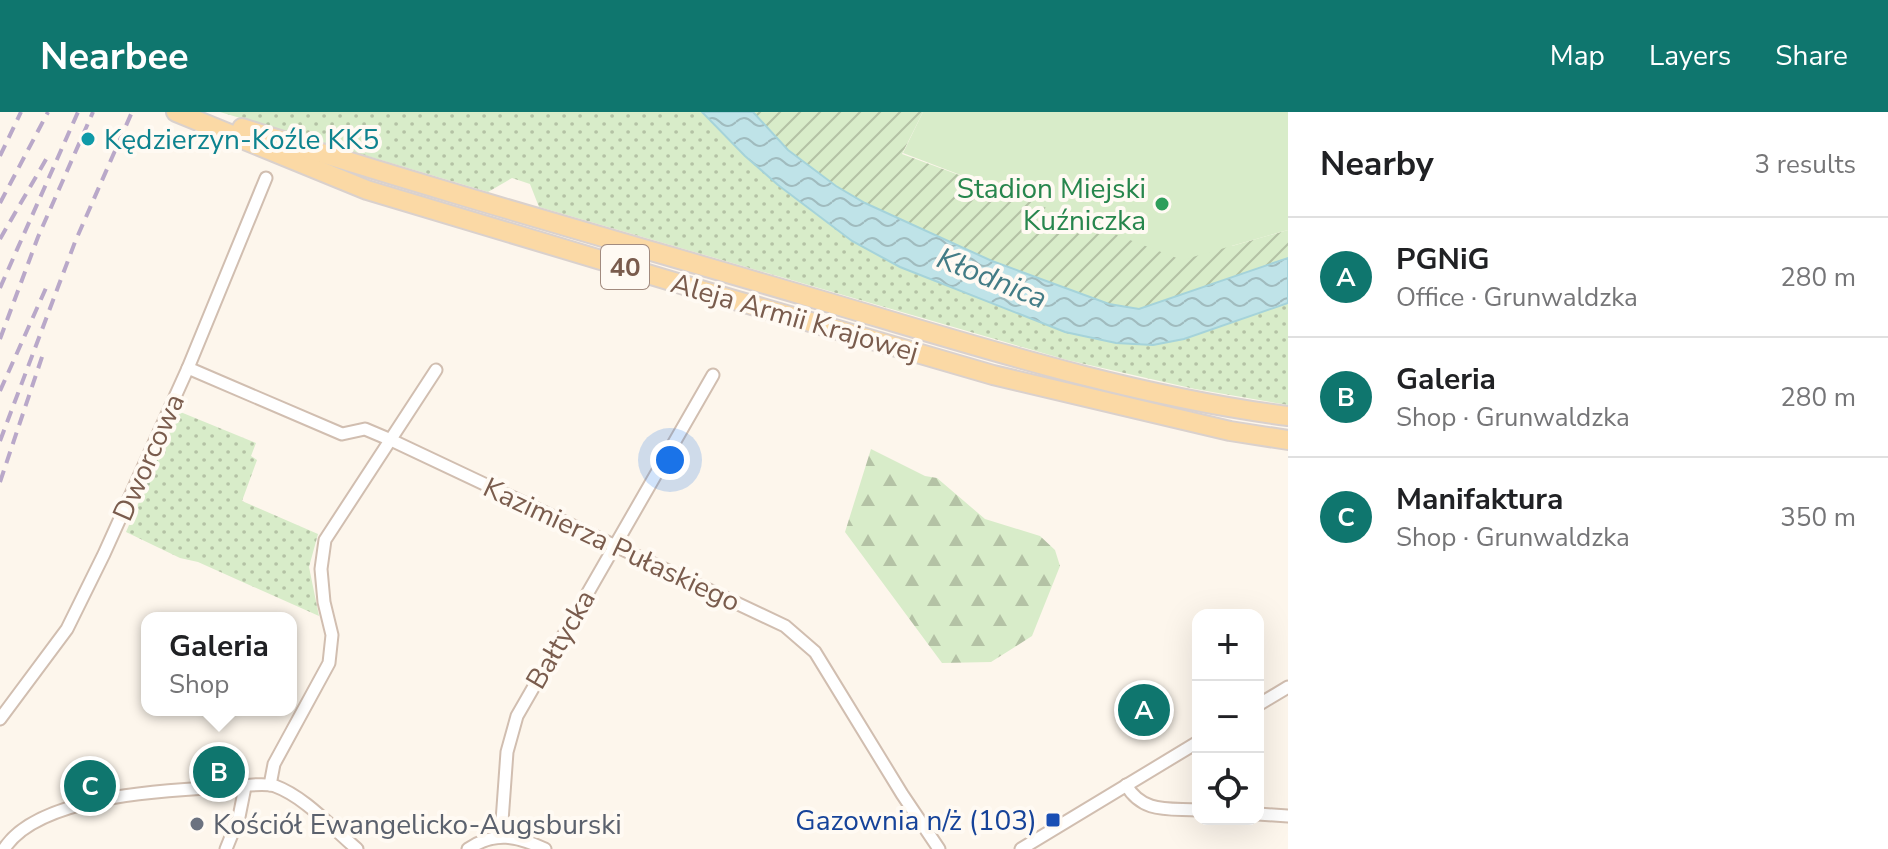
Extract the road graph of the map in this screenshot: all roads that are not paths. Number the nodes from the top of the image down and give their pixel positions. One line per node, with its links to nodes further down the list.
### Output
1 (176, 112): 9 (main road, Aleja Armii Krajowej / 40)
2 (191, 112): 7 (main road, Aleja Armii Krajowej / 40)
3 (266, 178): 4 (street, Dworcowa)
4 (188, 368): 8 (street, Kazimierza Pułaskiego); 13 (street, Dworcowa)
5 (436, 370): 8 (street)
6 (713, 375): 10 (street, Bałtycka)
7 (1288, 416)
8 (391, 440): 10 (street, Kazimierza Pułaskiego); 15 (street)
9 (1288, 440)
10 (614, 546): 21 (street, Bałtycka); 27 (street, Kazimierza Pułaskiego)
11 (1288, 687): 12 (street)
12 (1264, 701)
13 (0, 719)
14 (1192, 746): 16 (street)
15 (270, 785): 17 (street); 24 (street)
16 (1126, 785): 18 (street); 28 (street)
17 (245, 787): 22 (street); 23 (street)
18 (1192, 810)
19 (1264, 814): 20 (street)
20 (1288, 816)
21 (501, 835): 25 (street); 26 (street)
22 (4, 849)
23 (226, 849)
24 (357, 849)
25 (468, 849)
26 (545, 849)
27 (939, 849)
28 (1021, 849)

